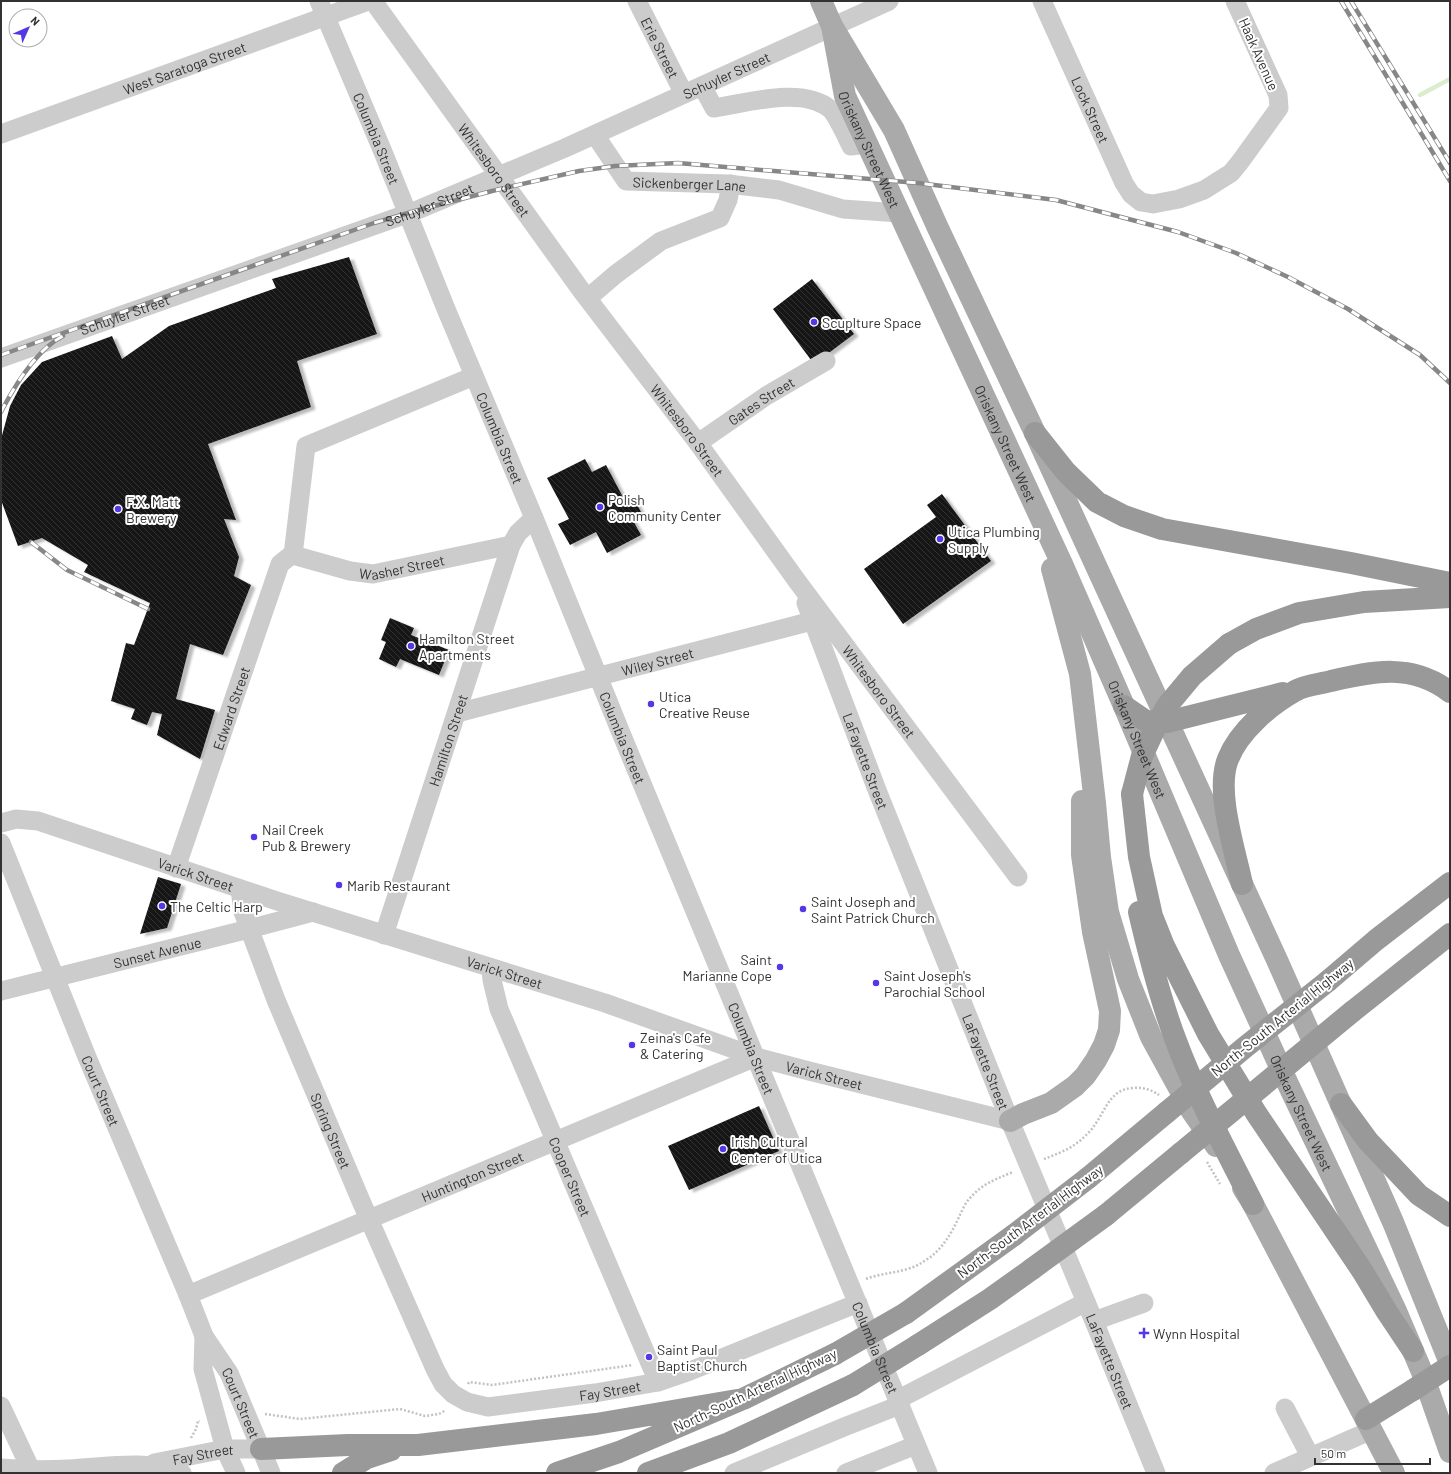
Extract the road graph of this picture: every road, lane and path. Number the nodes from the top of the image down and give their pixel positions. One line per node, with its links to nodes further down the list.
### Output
1 (368, 1): 8 (street, West Saratoga Street)
2 (373, 1): 16 (street, Whitesboro Street)
3 (637, 1): 11 (street, Erie Street)
4 (821, 1): 9 (main road, Oriskany Street West)
5 (889, 1): 9 (street, Schuyler Street)
6 (1042, 1): 12 (street, Lock Street)
7 (1236, 1): 12 (street, Haak Avenue)
8 (323, 9): 13 (street, West Saratoga Street); 19 (street, Columbia Street)
9 (832, 26): 10 (street, Schuyler Street); 15 (main road, Oriskany Street West); 24 (main road, Oriskany Street West)
10 (702, 86): 11 (street, Schuyler Street); 15 (street)
11 (684, 94): 14 (street, Schuyler Street)
12 (1279, 108)
13 (1, 134)
14 (595, 135): 16 (street, Schuyler Street); 17 (street, Sickenberger Lane)
15 (859, 145): 18 (main road, Oriskany Street West)
16 (500, 176): 19 (street, Schuyler Street); 20 (street, Whitesboro Street)
17 (730, 184): 18 (street, Sickenberger Lane); 20 (street)
18 (899, 213): 26 (main road, Oriskany Street West)
19 (407, 214): 21 (street, Schuyler Street); 23 (street, Columbia Street)
20 (588, 298): 25 (street, Whitesboro Street)
21 (1, 358)
22 (826, 361): 25 (street, Gates Street)
23 (474, 376): 27 (street, Columbia Street); 29 (street)
24 (1036, 433): 31 (highway); 39 (main road, Oriskany Street West)
25 (698, 444): 30 (street, Whitesboro Street)
26 (1034, 504): 37 (main road, Oriskany Street West); 40 (main road)
27 (534, 518): 28 (street, Hamilton Street); 34 (street, Columbia Street)
28 (511, 545): 29 (street, Washer Street); 38 (street, Hamilton Street)
29 (293, 555): 44 (street, Edward Street)
30 (797, 581): 33 (street, LaFayette Street); 45 (street, Whitesboro Street)
31 (1450, 583)
32 (1450, 597): 41 (highway, bridge)
33 (812, 621): 34 (street, Wiley Street); 61 (street, LaFayette Street)
34 (598, 677): 38 (street, Wiley Street); 58 (street, Columbia Street)
35 (1297, 690): 36 (highway); 39 (highway); 47 (highway)
36 (1450, 692)
37 (1124, 706): 39 (highway); 76 (main road, Oriskany Street West)
38 (457, 713): 52 (street, Hamilton Street)
39 (1168, 722): 47 (main road, Oriskany Street West)
40 (1091, 762): 61 (main road); 66 (main road)
41 (1132, 794): 66 (highway); 76 (highway)
42 (1, 823): 44 (street, Varick Street)
43 (3, 852): 56 (street, Court Street)
44 (176, 868): 48 (street, Varick Street)
45 (1018, 876)
46 (1446, 883): 59 (highway, North-South Arterial Highway, bridge)
47 (1242, 884): 60 (main road, Oriskany Street West)
48 (240, 889): 49 (street, Varick Street); 50 (street, Spring Street)
49 (313, 912): 50 (street, Sunset Avenue); 52 (street, Varick Street)
50 (249, 930): 56 (street, Sunset Avenue); 68 (street, Spring Street)
51 (1450, 934): 54 (highway)
52 (384, 935): 55 (street, Varick Street)
53 (1450, 941): 54 (highway)
54 (1414, 962): 107 (highway, bridge)
55 (491, 968): 58 (street, Varick Street); 62 (street, Cooper Street)
56 (55, 977): 57 (street, Sunset Avenue); 70 (street, Court Street)
57 (1, 991)
58 (756, 1057): 61 (street, Varick Street); 62 (street, Huntington Street); 69 (street, Columbia Street)
59 (1163, 1104): 64 (path); 85 (highway, North-South Arterial Highway, bridge)
60 (1341, 1104): 67 (highway); 78 (main road, Oriskany Street West)
61 (1010, 1121): 64 (street, LaFayette Street)
62 (554, 1141): 68 (street, Huntington Street); 77 (street, Cooper Street)
63 (1205, 1159): 65 (path)
64 (1029, 1165): 69 (path); 71 (street, LaFayette Street)
65 (1224, 1190)
66 (1253, 1204): 91 (main road)
67 (1450, 1216)
68 (368, 1218): 70 (street, Huntington Street); 80 (street, Spring Street)
69 (850, 1286): 73 (street, Columbia Street)
70 (188, 1294): 75 (street, Court Street)
71 (1086, 1302): 74 (street, LaFayette Street); 86 (street)
72 (1144, 1303): 74 (street)
73 (858, 1304): 81 (street, Fay Street); 86 (street, Columbia Street)
74 (1094, 1321): 111 (street, LaFayette Street)
75 (204, 1336): 95 (street, Court Street); 96 (street, Court Street)
76 (1413, 1351): 97 (main road, Oriskany Street West)
77 (649, 1363): 81 (street, Cooper Street); 84 (path)
78 (1450, 1363)
79 (1450, 1366): 83 (highway, bridge)
80 (435, 1369): 84 (street, Fay Street)
81 (658, 1382): 84 (street, Fay Street)
82 (1450, 1384): 83 (highway)
83 (1416, 1396): 91 (highway)
84 (460, 1398): 89 (path)
85 (743, 1399): 94 (highway); 106 (highway, North-South Arterial Highway)
86 (898, 1403): 93 (street, Columbia Street); 108 (street)
87 (1, 1406): 101 (street)
88 (1285, 1408): 98 (street)
89 (269, 1414)
90 (198, 1421): 92 (path)
91 (1369, 1424): 98 (street); 113 (main road)
92 (187, 1440)
93 (916, 1444): 109 (street); 110 (street, Columbia Street)
94 (418, 1445): 96 (highway); 105 (highway)
95 (226, 1449): 96 (street, Fay Street); 99 (street, Fay Street); 103 (street, Court Street)
96 (261, 1449): 104 (street, Court Street)
97 (1450, 1452)
98 (1315, 1454): 112 (street)
99 (146, 1465): 101 (street, Fay Street); 102 (street, Fay Street)
100 (1, 1468): 101 (street, Fay Street)
101 (31, 1470)
102 (182, 1473)
103 (236, 1473)
104 (271, 1473)
105 (343, 1473)
106 (557, 1473)
107 (648, 1473)
108 (734, 1473)
109 (846, 1473)
110 (928, 1473)
111 (1156, 1473)
112 (1274, 1473)
113 (1394, 1473)

